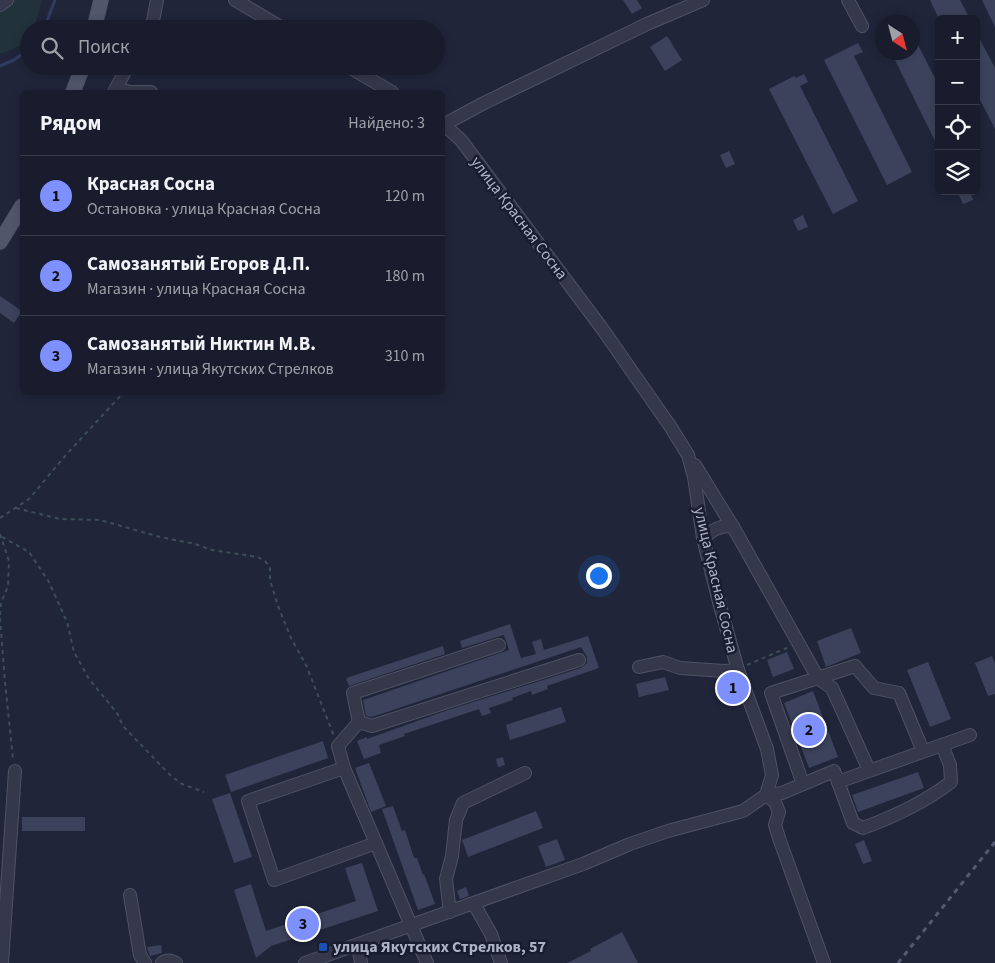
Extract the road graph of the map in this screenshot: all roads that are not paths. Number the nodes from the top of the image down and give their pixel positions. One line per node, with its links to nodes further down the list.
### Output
1 (7, 0): 7 (street)
2 (101, 0): 8 (main road)
3 (157, 0): 9 (street)
4 (235, 0): 10 (street)
5 (703, 0): 18 (street)
6 (848, 0): 11 (street)
7 (0, 4)
8 (96, 20)
9 (153, 20)
10 (269, 20)
11 (862, 26)
12 (80, 75): 15 (main road)
13 (123, 75): 16 (street)
14 (363, 75): 17 (street)
15 (74, 90)
16 (115, 90)
17 (389, 90)
18 (445, 122)
19 (445, 124): 22 (street, улица Красная Сосна)
20 (20, 209): 21 (main road)
21 (0, 242)
22 (688, 455): 23 (street); 24 (street, улица Красная Сосна)
23 (733, 526): 24 (street); 29 (street)
24 (704, 538): 28 (street, улица Красная Сосна)
25 (499, 645): 30 (street)
26 (579, 660): 30 (street)
27 (639, 667): 28 (street)
28 (738, 670): 40 (street, улица Красная Сосна)
29 (818, 678): 33 (street); 35 (street); 39 (street)
30 (358, 722): 34 (street)
31 (970, 735): 32 (street)
32 (942, 745): 33 (street); 38 (street)
33 (924, 752): 35 (street)
34 (344, 768): 41 (street); 41 (street)
35 (870, 770): 38 (street)
36 (14, 771): 43 (street)
37 (525, 773): 45 (street)
38 (838, 782): 39 (street)
39 (803, 784): 40 (street)
40 (766, 796): 44 (street); 56 (street)
41 (376, 843): 46 (street)
42 (130, 895): 49 (street)
43 (2, 898): 48 (street)
44 (474, 904): 45 (street); 55 (street)
45 (450, 912): 46 (street)
46 (412, 926): 47 (street); 54 (street)
47 (358, 945): 52 (street); 53 (street)
48 (2, 963)
49 (145, 963)
50 (162, 963): 51 (street)
51 (176, 963)
52 (305, 963)
53 (361, 963)
54 (427, 963)
55 (501, 963)
56 (824, 963)

